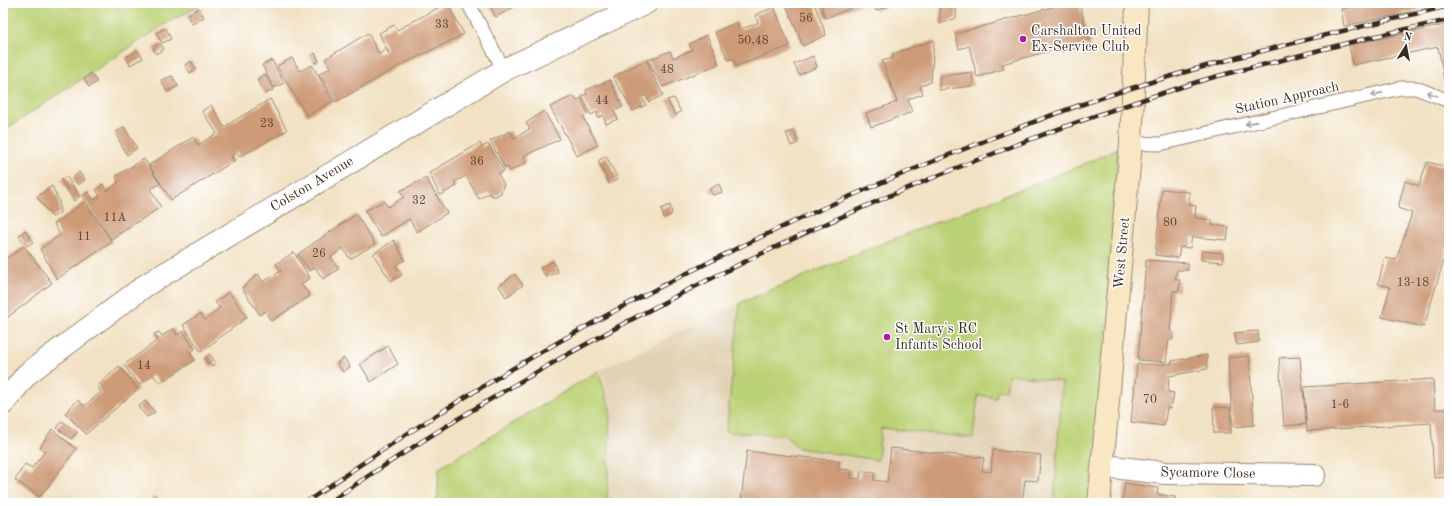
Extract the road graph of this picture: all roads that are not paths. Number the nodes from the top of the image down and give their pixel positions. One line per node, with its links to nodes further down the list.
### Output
1 (468, 3): 4 (lane)
2 (646, 3): 4 (street, Colston Avenue)
3 (1137, 3): 6 (main road, West Street)
4 (504, 70): 7 (street, Colston Avenue)
5 (1449, 101): 6 (lane, Station Approach, one-way to 6)
6 (1131, 144): 8 (main road, West Street)
7 (3, 404)
8 (1103, 466): 9 (street, Sycamore Close); 10 (main road, West Street)
9 (1314, 475)
10 (1099, 503)

